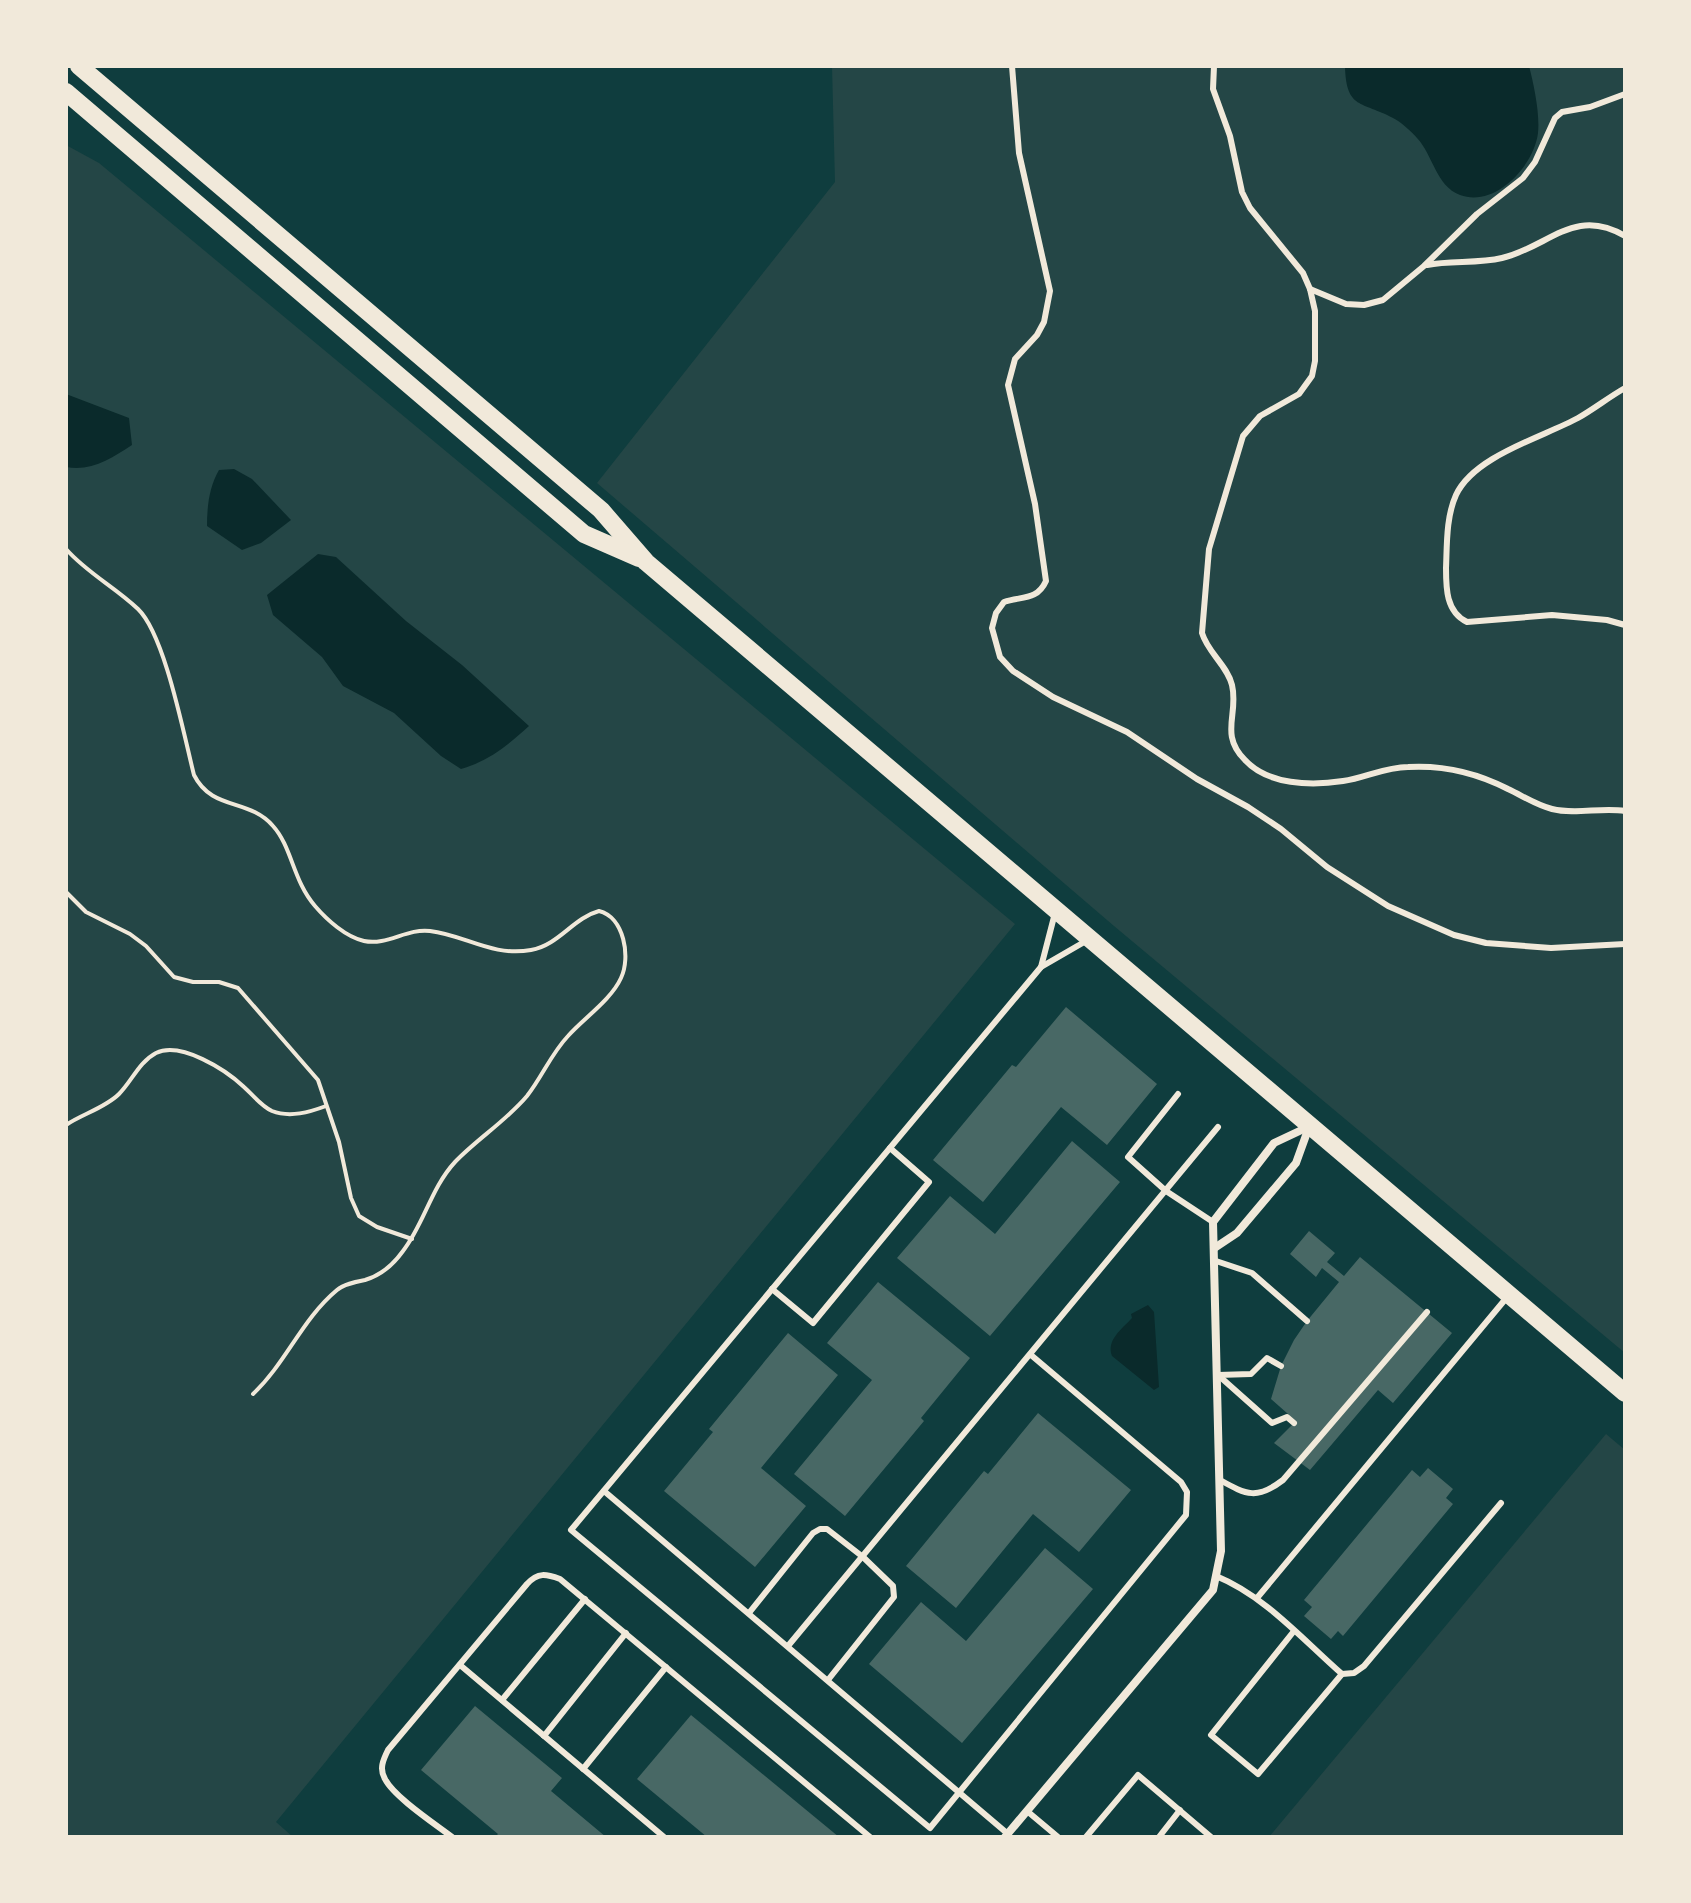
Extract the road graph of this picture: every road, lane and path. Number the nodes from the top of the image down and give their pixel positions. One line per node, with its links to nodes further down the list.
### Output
1 (79, 66): 11 (main road)
2 (1012, 66): 17 (lane)
3 (1214, 66): 8 (lane)
4 (66, 92): 11 (main road)
5 (1625, 94): 7 (lane)
6 (1625, 236): 7 (lane)
7 (1424, 266): 8 (lane)
8 (1310, 289): 13 (lane)
9 (1625, 388): 12 (lane)
10 (66, 549): 27 (path)
11 (646, 562): 15 (main road)
12 (1625, 625)
13 (1625, 811)
14 (66, 892): 20 (path)
15 (1056, 911): 16 (main road); 18 (lane)
16 (1089, 939): 18 (lane); 23 (main road)
17 (1625, 944)
18 (1041, 967): 24 (lane)
19 (1178, 1094): 25 (lane)
20 (326, 1106): 21 (path); 27 (path)
21 (66, 1125)
22 (1218, 1127): 25 (lane)
23 (1309, 1127): 26 (street); 28 (street); 31 (main road)
24 (890, 1148): 30 (lane); 30 (lane)
25 (1166, 1191): 26 (lane); 34 (lane)
26 (1213, 1222): 28 (street)
27 (412, 1239): 38 (path)
28 (1216, 1247): 29 (street)
29 (1216, 1261): 33 (lane); 36 (street)
30 (772, 1289): 41 (lane)
31 (1509, 1295): 37 (main road); 45 (lane)
32 (1427, 1312): 40 (lane)
33 (1307, 1321)
34 (1031, 1355): 43 (lane); 58 (lane)
35 (1281, 1366): 36 (lane)
36 (1218, 1375): 39 (lane); 40 (street)
37 (1625, 1393)
38 (253, 1394)
39 (1294, 1423)
40 (1220, 1480): 44 (street)
41 (604, 1491): 47 (lane); 58 (lane)
42 (1501, 1503): 53 (lane)
43 (863, 1557): 47 (lane); 50 (lane); 54 (lane)
44 (1216, 1576): 45 (lane); 60 (street)
45 (1257, 1598): 48 (lane)
46 (585, 1599): 49 (lane); 51 (lane); 55 (lane)
47 (749, 1613): 50 (lane)
48 (1294, 1631): 53 (lane); 53 (lane)
49 (626, 1633): 52 (lane); 56 (lane)
50 (788, 1646): 54 (lane)
51 (460, 1665): 55 (lane); 62 (lane)
52 (666, 1667): 57 (lane); 64 (lane)
53 (1342, 1674)
54 (828, 1680): 58 (lane)
55 (502, 1700): 56 (lane)
56 (544, 1736): 57 (lane)
57 (583, 1769): 63 (lane)
58 (960, 1791): 61 (lane)
59 (1180, 1810): 66 (lane); 67 (lane); 68 (lane)
60 (1027, 1811): 61 (street); 65 (lane)
61 (1007, 1835)
62 (452, 1837)
63 (664, 1837)
64 (870, 1837)
65 (1058, 1837)
66 (1086, 1837)
67 (1159, 1837)
68 (1211, 1837)

